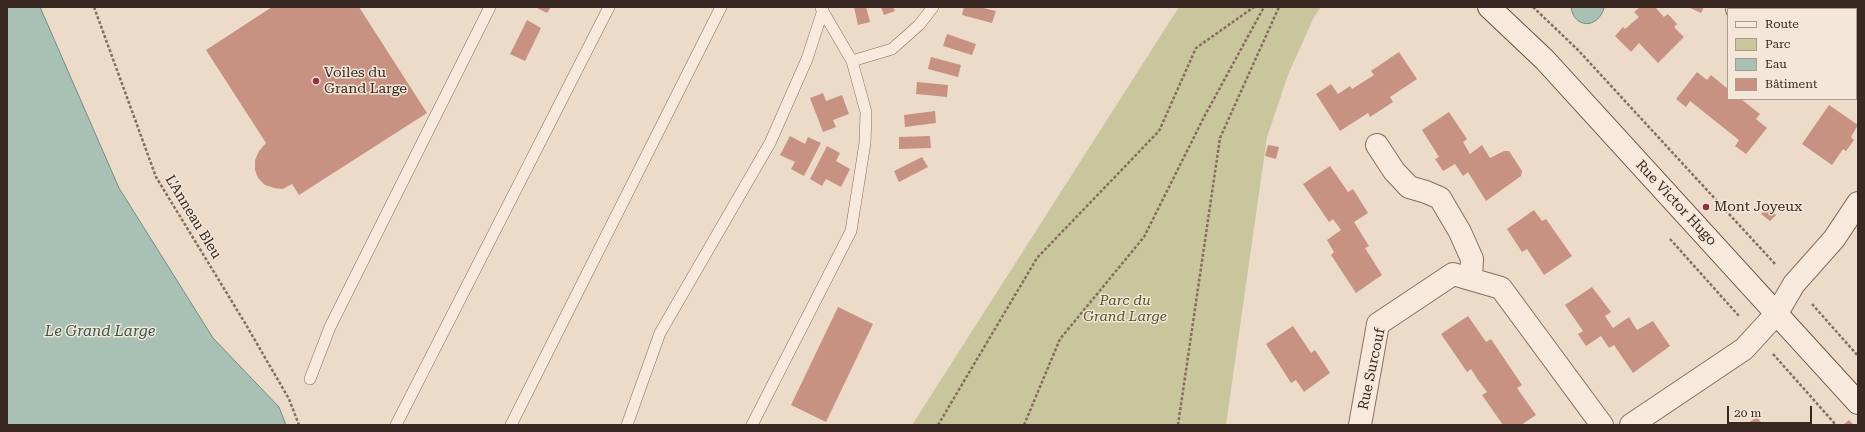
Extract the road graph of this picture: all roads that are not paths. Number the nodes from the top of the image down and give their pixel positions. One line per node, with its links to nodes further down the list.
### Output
1 (490, 7): 12 (lane)
2 (609, 7): 14 (lane)
3 (721, 7): 15 (lane)
4 (933, 7): 7 (lane)
5 (1489, 7): 11 (street, Rue Victor Hugo)
6 (822, 9): 7 (lane); 16 (lane)
7 (852, 61): 17 (lane)
8 (1377, 145): 10 (street)
9 (1858, 203): 11 (street)
10 (1471, 279): 18 (street, Rue Surcouf); 19 (street, Rue Surcouf)
11 (1776, 313): 13 (street, Rue Victor Hugo); 20 (street)
12 (310, 379)
13 (1858, 403)
14 (396, 425)
15 (511, 425)
16 (627, 425)
17 (752, 425)
18 (1360, 425)
19 (1602, 425)
20 (1631, 425)

